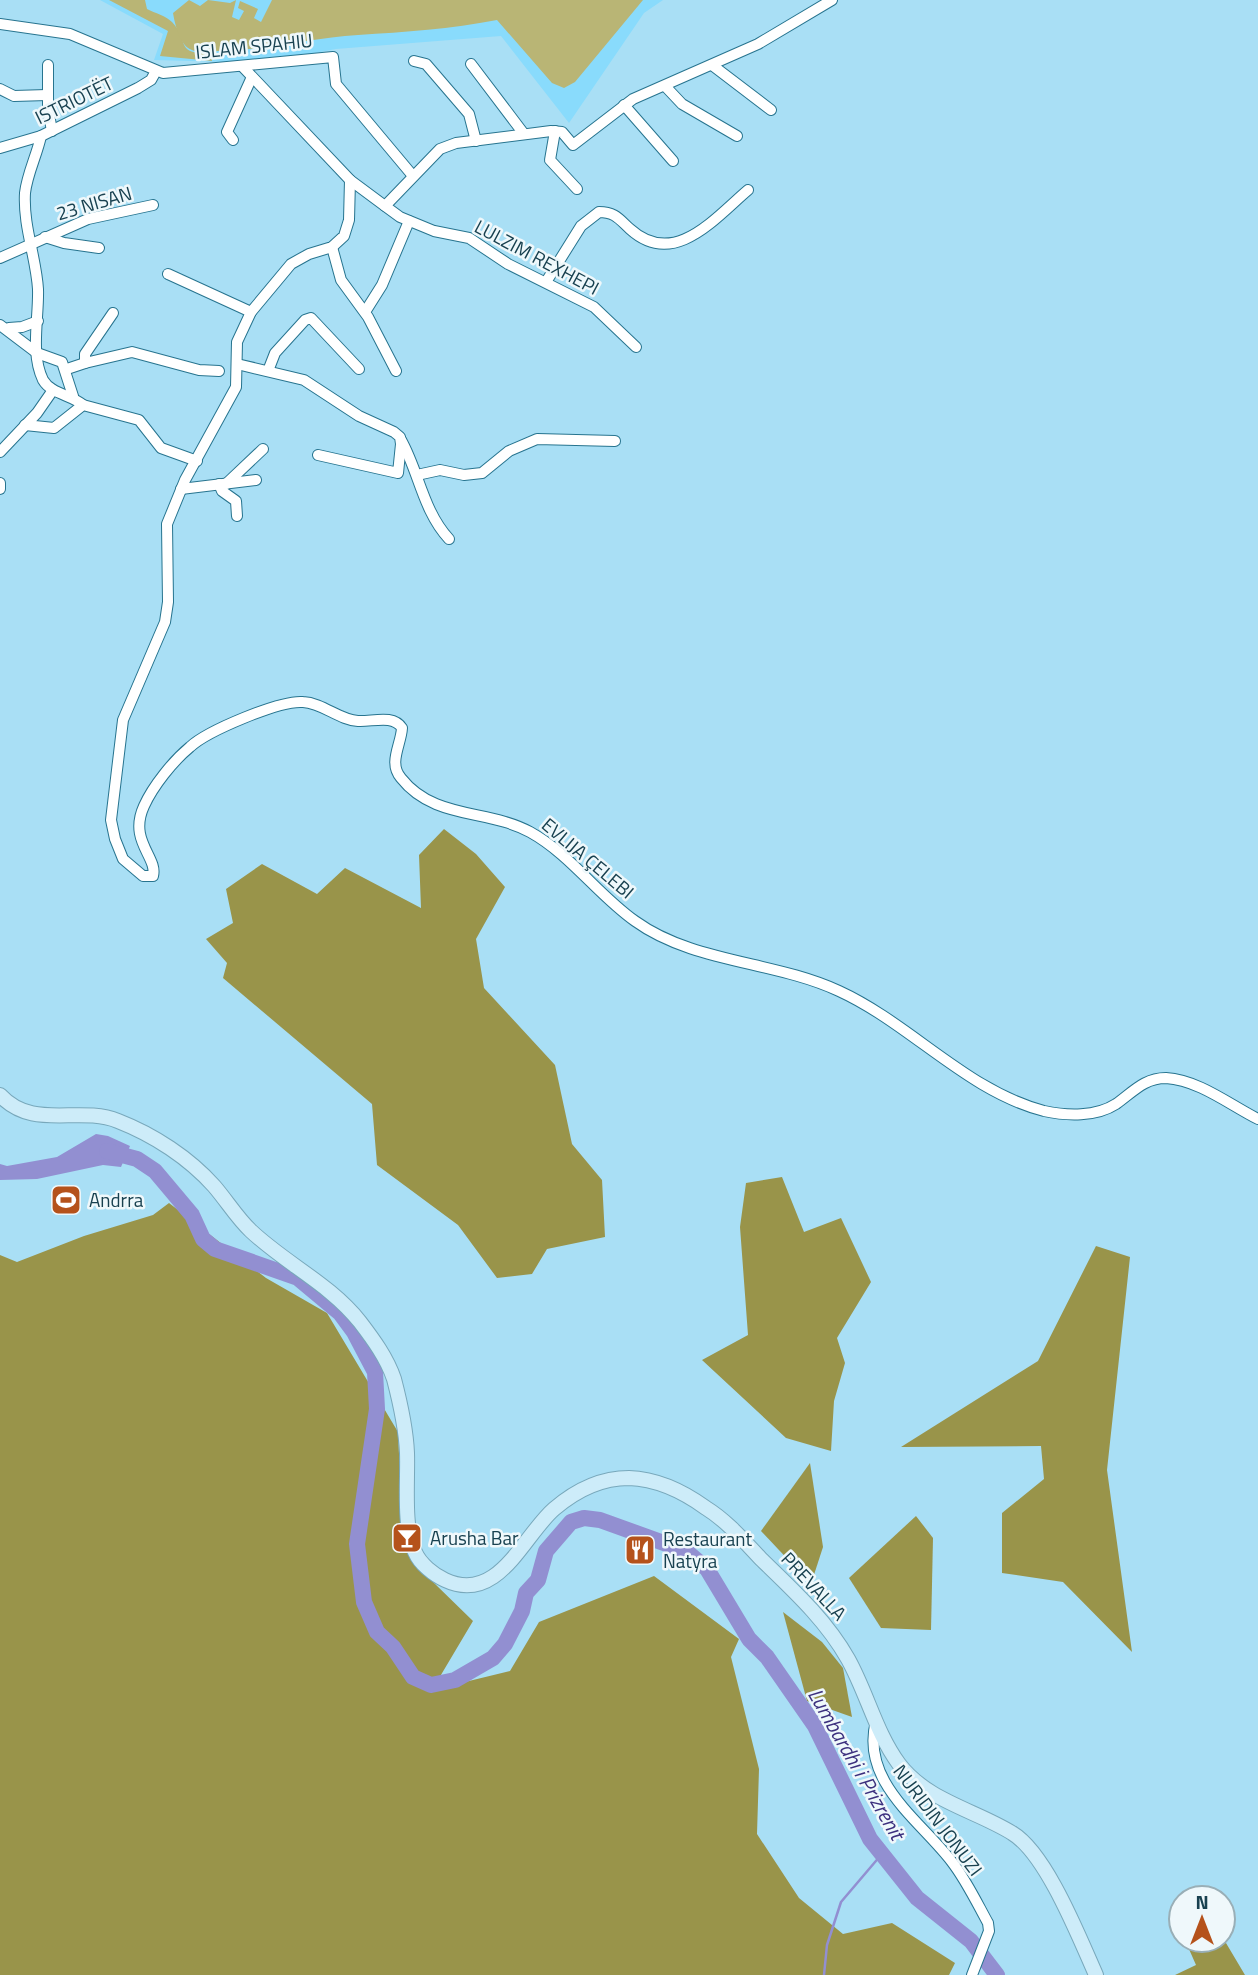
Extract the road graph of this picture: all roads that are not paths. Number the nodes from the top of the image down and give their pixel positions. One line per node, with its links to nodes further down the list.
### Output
1 (832, 0): 6 (street)
2 (0, 24): 8 (street)
3 (414, 61): 21 (street)
4 (471, 64): 17 (street)
5 (48, 65): 12 (street)
6 (712, 65): 10 (street); 14 (street)
7 (243, 67): 8 (street, ISLAM SPAHIU); 9 (street); 24 (street, ISLAM SPAHIU)
8 (156, 71): 15 (street, ISTRIOTËT)
9 (251, 79): 20 (street); 25 (street)
10 (665, 86): 13 (street); 19 (street)
11 (0, 89): 12 (street)
12 (47, 95): 15 (street)
13 (624, 105): 16 (street); 23 (street)
14 (771, 110)
15 (52, 131): 18 (street, ISTRIOTËT)
16 (555, 131): 17 (street); 26 (street)
17 (524, 134): 21 (street)
18 (41, 136): 22 (street, ISTRIOTËT); 32 (street)
19 (737, 136)
20 (233, 141)
21 (476, 141): 24 (street)
22 (0, 148)
23 (673, 161)
24 (413, 176): 29 (street)
25 (350, 180): 29 (street, LULZIM REXHEPI); 33 (street)
26 (576, 189)
27 (748, 190): 37 (street)
28 (153, 205): 31 (street, 23 NISAN)
29 (385, 206): 30 (street, LULZIM REXHEPI)
30 (409, 221): 37 (street, LULZIM REXHEPI); 39 (street)
31 (45, 237): 32 (street, 23 NISAN); 34 (street, 23 NISAN)
32 (31, 244): 35 (street, 23 NISAN); 41 (street)
33 (332, 247): 38 (street, EVLIJA ÇELEBI); 39 (street)
34 (99, 248)
35 (0, 258)
36 (168, 274): 38 (street)
37 (546, 282): 43 (street, LULZIM REXHEPI)
38 (251, 312): 46 (street, EVLIJA ÇELEBI)
39 (365, 312): 50 (street)
40 (113, 313): 45 (street)
41 (38, 321): 42 (street); 44 (street)
42 (4, 326): 44 (street)
43 (636, 347)
44 (37, 353): 47 (street); 52 (street)
45 (85, 363): 47 (street); 51 (street)
46 (237, 364): 49 (street); 61 (street, EVLIJA ÇELEBI)
47 (66, 369): 53 (street)
48 (359, 369): 49 (street)
49 (268, 371): 56 (street)
50 (396, 371)
51 (219, 372)
52 (53, 390): 53 (street); 55 (street)
53 (73, 396): 54 (street)
54 (83, 405): 55 (street); 61 (street)
55 (22, 428): 59 (street)
56 (400, 437): 60 (street); 62 (street)
57 (615, 441): 62 (street)
58 (263, 449): 65 (street)
59 (0, 452)
60 (318, 455)
61 (197, 461): 67 (street, EVLIJA ÇELEBI)
62 (417, 475): 69 (street)
63 (256, 480): 65 (street)
64 (0, 483): 66 (street)
65 (223, 484): 67 (street); 68 (street)
66 (0, 489)
67 (181, 489): 71 (street, EVLIJA ÇELEBI)
68 (237, 516)
69 (449, 539)
70 (0, 1095): 72 (main road, PREVALLA)
71 (1258, 1119)
72 (876, 1721): 73 (street, NURIDIN JONUZI); 74 (main road, PREVALLA)
73 (974, 1970)
74 (1096, 1975)

